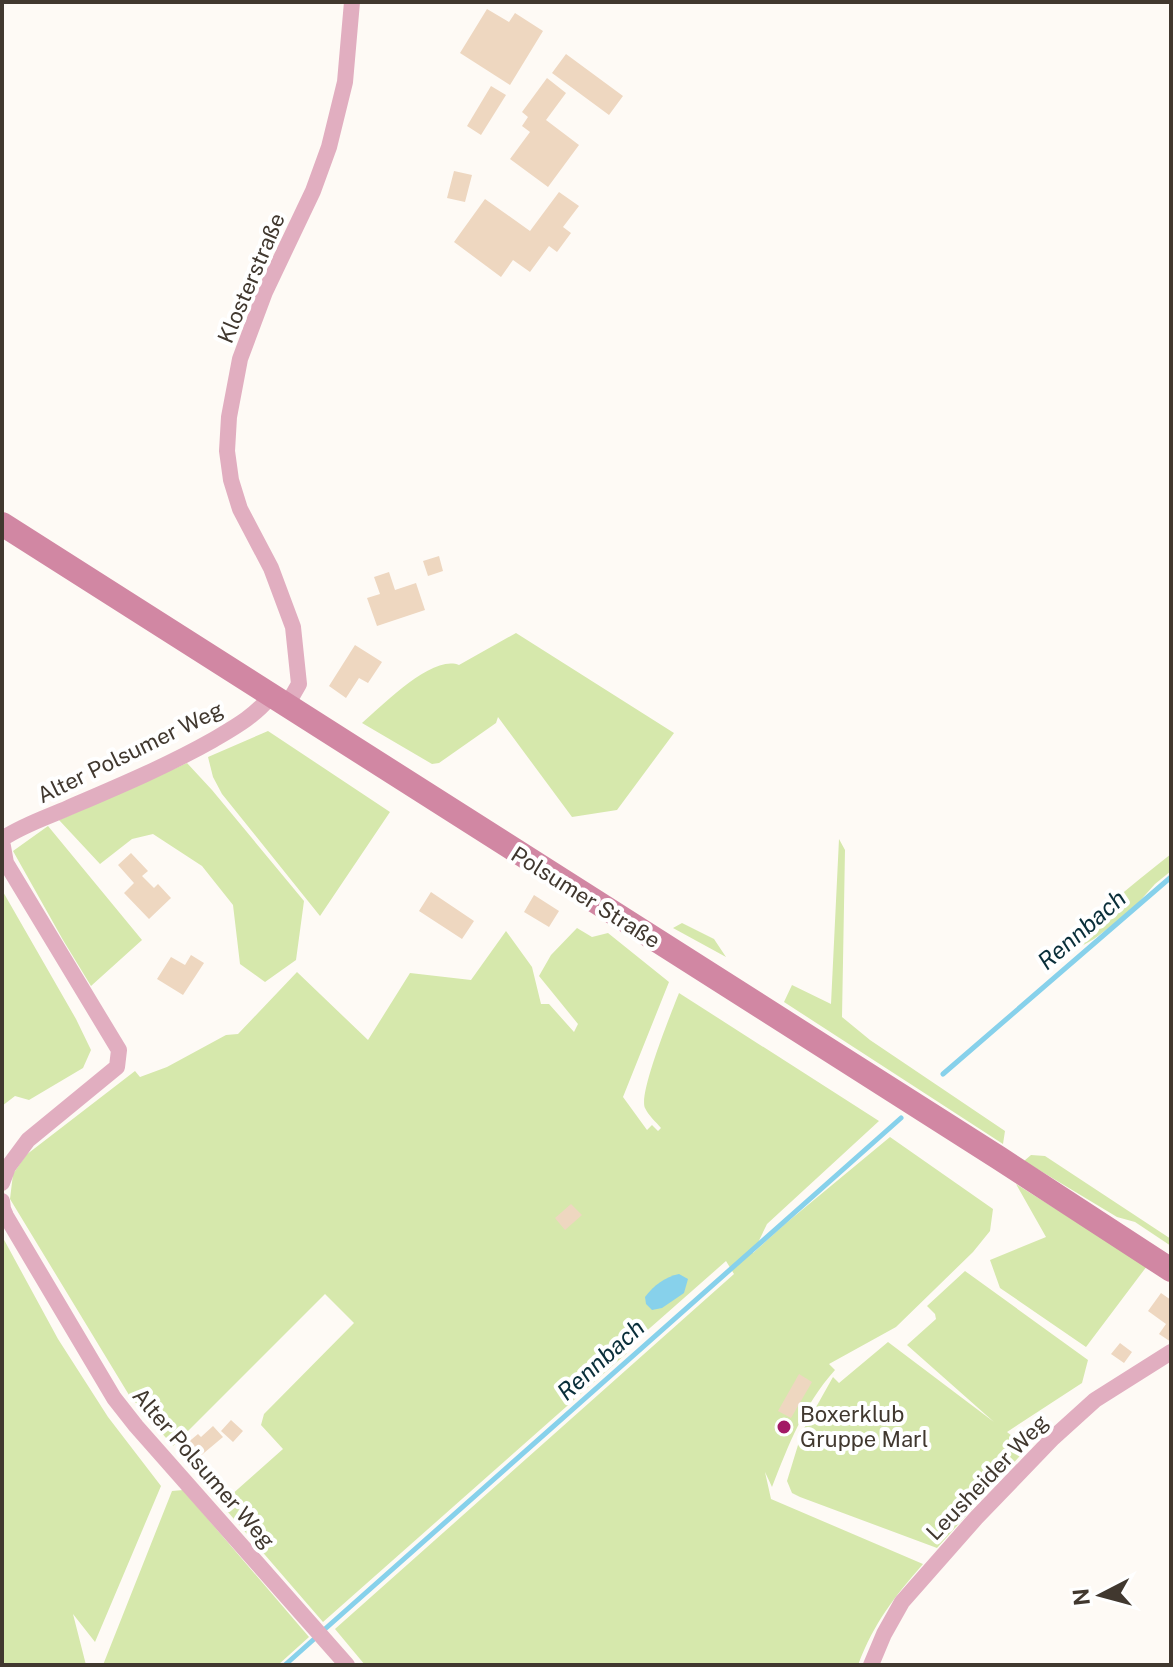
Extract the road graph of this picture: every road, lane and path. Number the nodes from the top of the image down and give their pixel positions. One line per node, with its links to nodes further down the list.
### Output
1 (352, 2): 3 (street, Klosterstraße)
2 (2, 524): 3 (main road, Polsumer Straße)
3 (279, 701): 4 (street, Alter Polsumer Weg); 7 (main road, Polsumer Straße)
4 (2, 840): 5 (street, Alter Polsumer Weg)
5 (2, 1183)
6 (2, 1201): 9 (street, Alter Polsumer Weg)
7 (1171, 1270)
8 (1171, 1352): 10 (street, Leusheider Weg)
9 (347, 1665)
10 (871, 1665)

